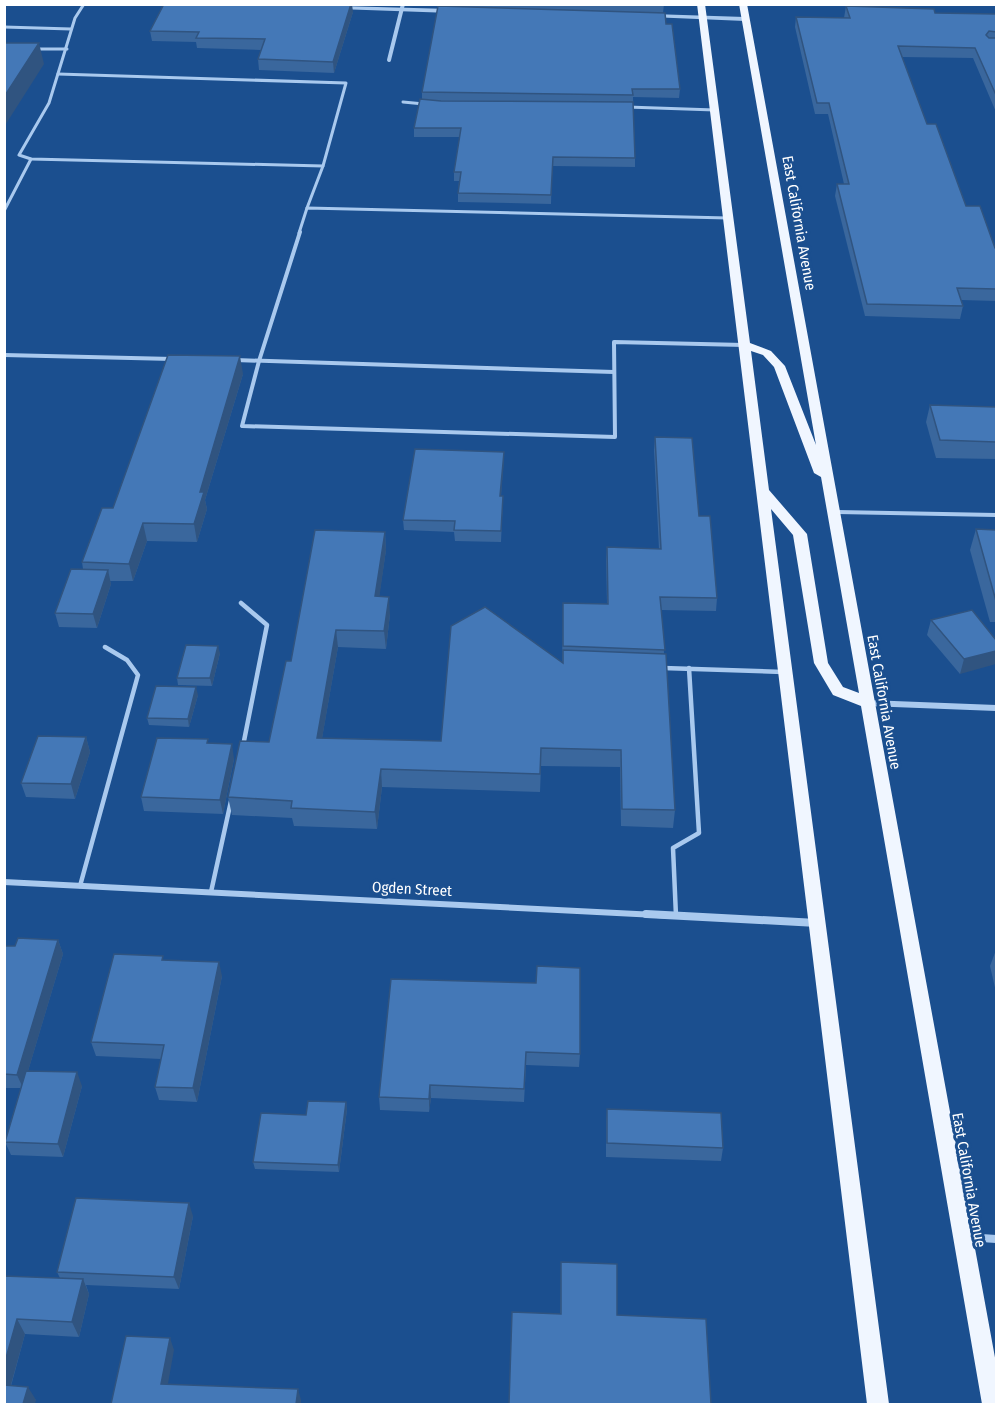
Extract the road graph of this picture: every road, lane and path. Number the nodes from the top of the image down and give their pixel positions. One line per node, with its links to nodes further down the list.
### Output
1 (84, 4): 9 (lane)
2 (402, 7): 3 (street); 4 (street); 12 (street)
3 (330, 8)
4 (460, 11)
5 (702, 11): 6 (street); 7 (street); 17 (main road)
6 (744, 12): 32 (main road, East California Avenue)
7 (646, 16)
8 (4, 27): 9 (lane)
9 (71, 29): 11 (lane)
10 (25, 48): 11 (lane)
11 (66, 49): 13 (lane)
12 (389, 60)
13 (58, 74): 18 (lane); 19 (lane)
14 (403, 102): 15 (lane)
15 (431, 105)
16 (625, 107): 17 (lane)
17 (714, 110): 22 (main road)
18 (31, 159): 19 (lane); 21 (lane)
19 (323, 166): 20 (lane)
20 (307, 208): 22 (lane); 28 (lane)
21 (4, 212)
22 (728, 218): 23 (main road)
23 (744, 345): 30 (lane); 31 (main road); 32 (main road)
24 (4, 355): 25 (lane)
25 (170, 359): 26 (lane); 29 (lane)
26 (181, 359)
27 (225, 360): 28 (lane)
28 (259, 361): 30 (lane); 30 (lane)
29 (166, 369)
30 (614, 372)
31 (764, 492): 38 (main road); 39 (main road)
32 (833, 509): 33 (lane); 39 (main road, East California Avenue)
33 (996, 515)
34 (241, 603): 41 (lane)
35 (105, 647): 44 (lane)
36 (655, 667): 37 (lane)
37 (689, 669): 38 (lane); 46 (lane)
38 (786, 672): 47 (main road)
39 (868, 703): 40 (street); 48 (main road, East California Avenue)
40 (996, 708)
41 (241, 756)
42 (233, 790): 45 (lane)
43 (4, 882): 44 (street, Ogden Street)
44 (80, 886): 45 (street, Ogden Street)
45 (211, 892): 46 (street, Ogden Street)
46 (676, 916): 47 (street, Ogden Street)
47 (818, 923): 50 (main road)
48 (963, 1237): 49 (street); 51 (main road, East California Avenue)
49 (996, 1239)
50 (878, 1404)
51 (993, 1404)

